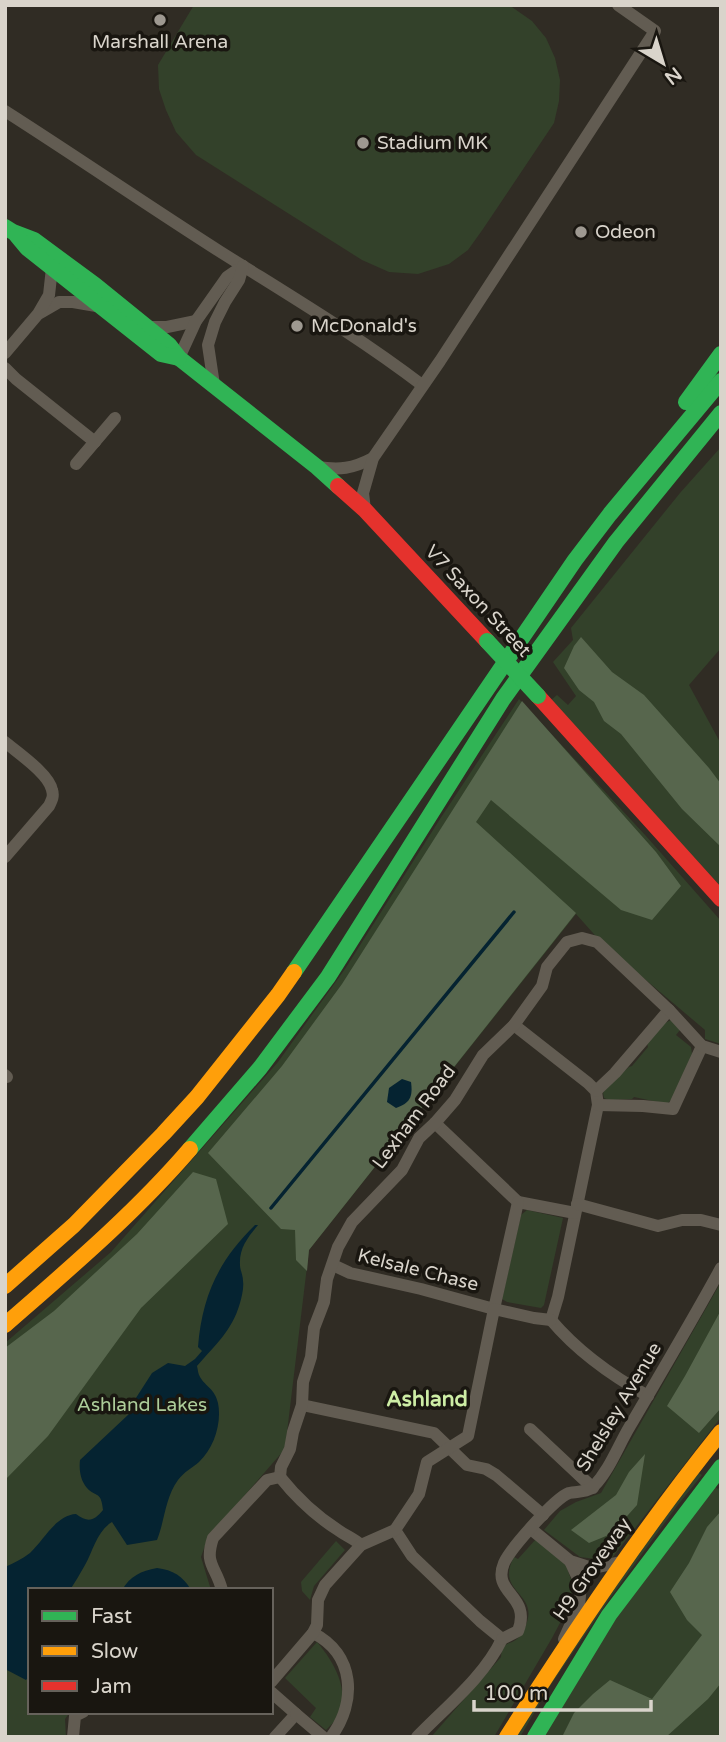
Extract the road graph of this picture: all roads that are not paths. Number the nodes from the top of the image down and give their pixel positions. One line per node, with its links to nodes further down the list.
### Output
1 (618, 5): 17 (street)
2 (5, 111): 5 (street)
3 (9, 229): 4 (main road, V7 Saxon Street)
4 (31, 244): 6 (main road, V7 Saxon Street); 10 (main road, V7 Saxon Street)
5 (243, 266): 9 (street); 16 (street); 17 (street)
6 (52, 268): 7 (main road, V7 Saxon Street); 8 (street)
7 (102, 307): 8 (street); 13 (main road, V7 Saxon Street)
8 (38, 314): 11 (street)
9 (196, 321): 10 (street); 13 (street)
10 (149, 327): 13 (main road, V7 Saxon Street)
11 (5, 353)
12 (721, 354): 26 (main road)
13 (179, 358): 16 (main road, V7 Saxon Street)
14 (5, 368): 21 (street)
15 (721, 381): 26 (main road)
16 (214, 385): 24 (main road, V7 Saxon Street)
17 (422, 385): 22 (street)
18 (721, 413): 27 (main road)
19 (115, 418): 21 (street)
20 (721, 433): 27 (main road)
21 (95, 442): 23 (street)
22 (373, 458): 24 (street); 25 (street)
23 (76, 464)
24 (317, 467): 25 (main road, V7 Saxon Street)
25 (365, 510): 30 (main road, V7 Saxon Street, bridge)
26 (610, 514): 43 (main road)
27 (616, 542): 46 (main road)
28 (5, 742): 29 (street)
29 (5, 857)
30 (721, 899)
31 (669, 1010): 32 (street, Lexham Road); 33 (street, Lexham Road); 35 (street)
32 (514, 1025): 35 (street); 37 (street, Lexham Road)
33 (702, 1046): 34 (street); 36 (street)
34 (721, 1052)
35 (596, 1091): 36 (street)
36 (598, 1105): 39 (street)
37 (435, 1123): 38 (street); 41 (street, Lexham Road)
38 (518, 1202): 39 (street); 44 (street)
39 (576, 1209): 40 (street); 45 (street)
40 (721, 1225)
41 (333, 1265): 44 (street, Kelsale Chase); 48 (street, Lexham Road)
42 (721, 1268): 47 (street, Shelsley Avenue)
43 (5, 1286)
44 (494, 1309): 45 (street, Kelsale Chase); 51 (street)
45 (551, 1320): 47 (street)
46 (5, 1325)
47 (648, 1396): 54 (street, Shelsley Avenue)
48 (302, 1405): 51 (street); 53 (street, Lexham Road)
49 (530, 1429): 54 (street)
50 (721, 1432): 60 (main road, H9 Groveway)
51 (449, 1449): 55 (street); 57 (street)
52 (721, 1467): 75 (main road)
53 (280, 1477): 58 (street); 61 (street)
54 (593, 1488): 55 (street, Shelsley Avenue)
55 (543, 1515): 56 (street, Shelsley Avenue)
56 (531, 1529): 59 (street); 63 (street, Shelsley Avenue)
57 (395, 1530): 58 (street); 63 (street)
58 (361, 1545): 62 (street)
59 (570, 1561): 60 (street); 64 (street)
60 (622, 1562): 64 (main road, H9 Groveway)
61 (221, 1588)
62 (313, 1633): 65 (street); 72 (street)
63 (502, 1639): 73 (street)
64 (552, 1665): 74 (main road, H9 Groveway)
65 (273, 1680)
66 (273, 1694): 67 (street)
67 (296, 1713): 69 (street); 71 (street)
68 (79, 1714): 70 (street)
69 (318, 1735)
70 (73, 1737)
71 (275, 1737)
72 (331, 1737)
73 (417, 1737)
74 (507, 1737)
75 (535, 1737)

